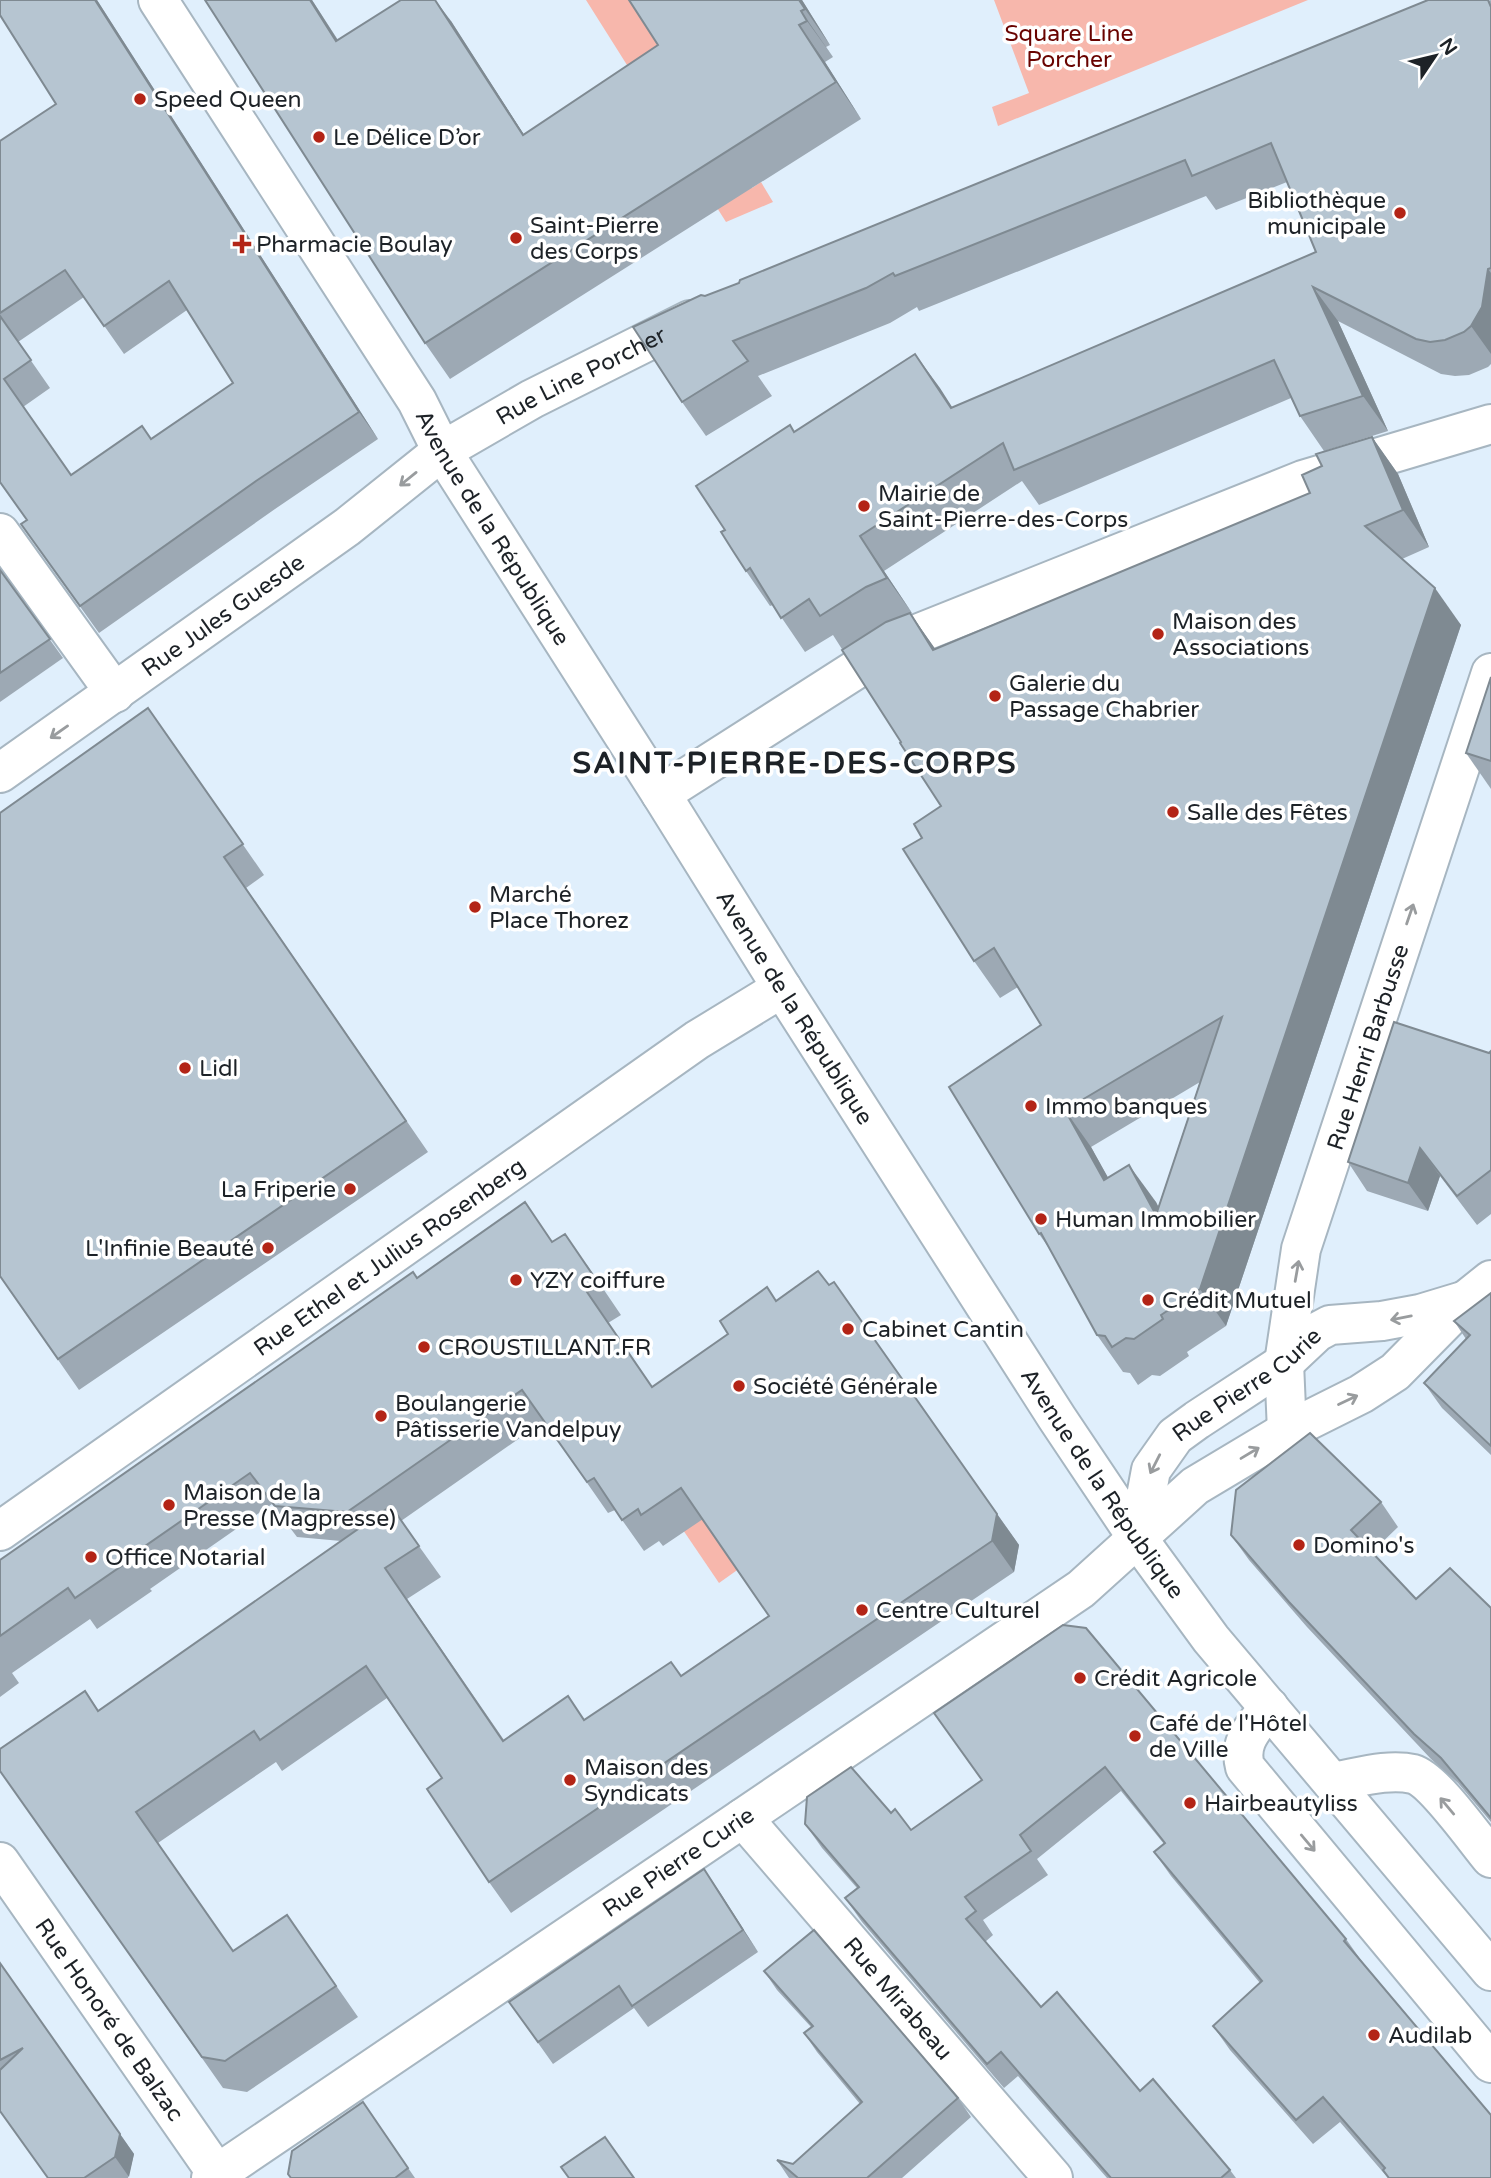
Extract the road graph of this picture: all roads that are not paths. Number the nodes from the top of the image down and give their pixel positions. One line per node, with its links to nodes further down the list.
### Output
1 (158, 0): 4 (street, Avenue de la République)
2 (718, 306): 4 (street, Rue Line Porcher)
3 (1491, 424): 9 (street)
4 (442, 451): 7 (street, Rue Jules Guesde, one-way to 7); 9 (street, Avenue de la République)
5 (0, 533): 7 (street)
6 (1491, 673): 12 (street, Rue Henri Barbusse, one-way to 6)
7 (115, 693): 8 (street, Rue Jules Guesde, one-way to 8)
8 (0, 773)
9 (661, 794): 10 (street, Avenue de la République)
10 (782, 988): 14 (street, Rue Ethel et Julius Rosenberg); 15 (street, Avenue de la République)
11 (1479, 1290): 12 (street, Rue Pierre Curie, one-way to 12); 13 (street, Rue Pierre Curie, one-way to 11)
12 (1284, 1363): 13 (street, Rue Henri Barbusse); 15 (street, Rue Pierre Curie, one-way to 15)
13 (1287, 1431): 15 (street, Rue Pierre Curie, one-way to 13)
14 (0, 1531)
15 (1138, 1539): 16 (street, Avenue de la République); 18 (street, Rue Pierre Curie)
16 (1269, 1707): 17 (street, Avenue de la République); 22 (street, one-way to 22)
17 (1332, 1782): 19 (street, one-way to 17); 21 (street, Avenue de la République)
18 (743, 1818): 23 (street, Rue Mirabeau); 24 (street, Rue Pierre Curie)
19 (1491, 1858)
20 (0, 1862): 24 (street, Rue Honoré de Balzac)
21 (1491, 1971)
22 (1491, 2063)
23 (1022, 2163): 25 (street, Rue Mirabeau)
24 (216, 2177)
25 (1053, 2178)

